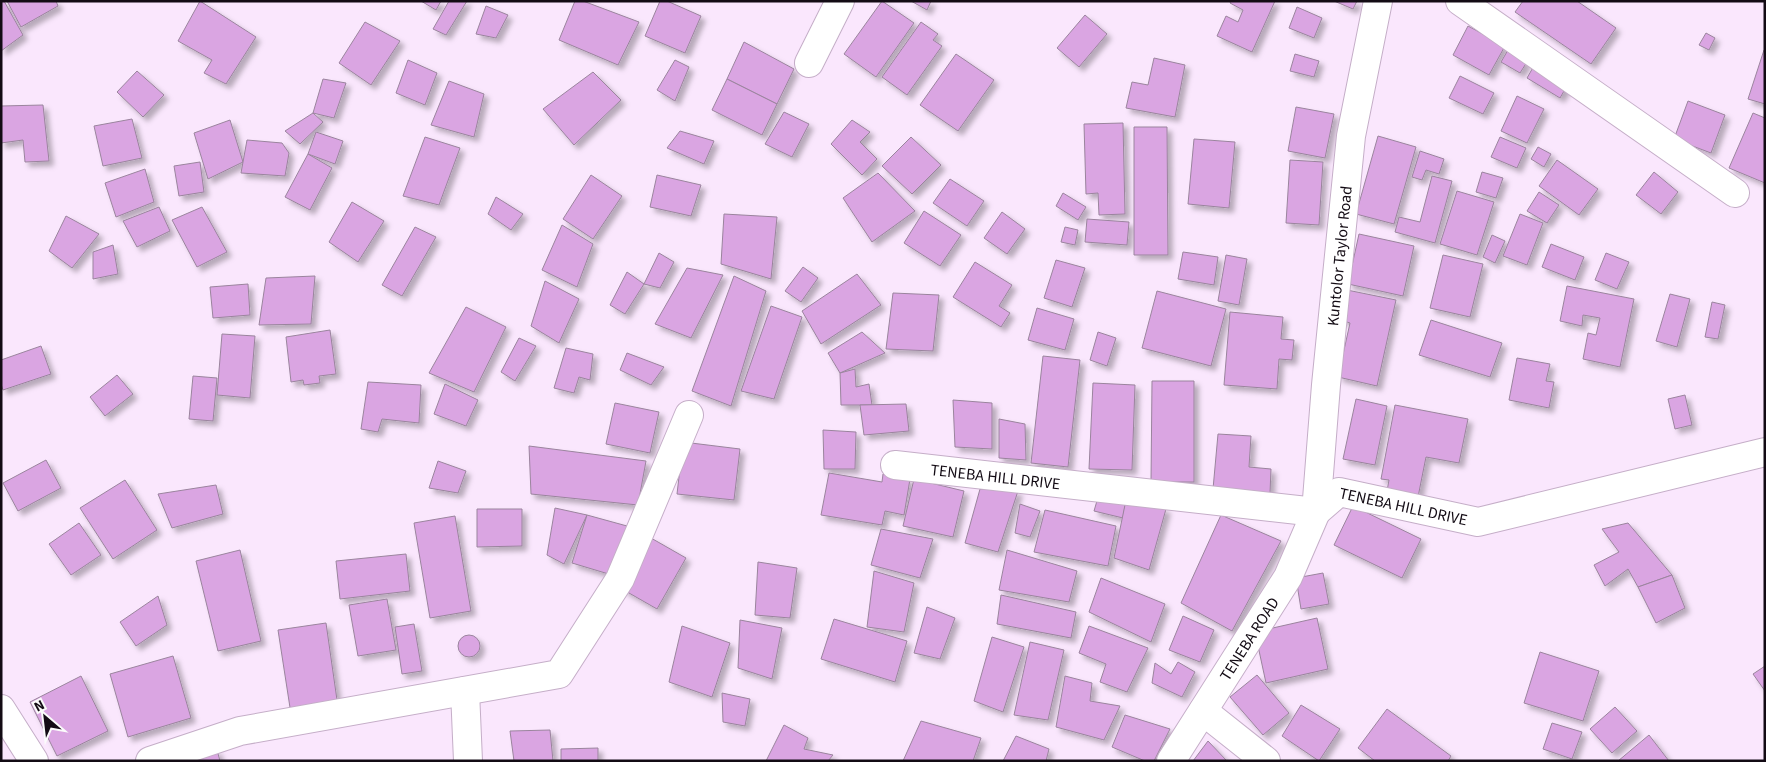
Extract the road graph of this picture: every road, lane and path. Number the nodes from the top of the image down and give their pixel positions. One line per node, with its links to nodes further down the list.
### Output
1 (840, 1): 4 (street)
2 (1378, 1): 9 (street, Kuntolor Taylor Road)
3 (1460, 1): 5 (street)
4 (809, 63)
5 (1735, 193)
6 (689, 415): 10 (street)
7 (1765, 452): 9 (street, TENEBA HILL DRIVE)
8 (895, 464): 9 (street, TENEBA HILL DRIVE)
9 (1316, 512): 12 (street, TENEBA ROAD)
10 (465, 691): 14 (street); 15 (street)
11 (1, 709): 13 (street)
12 (1203, 711): 16 (street, TENEBA ROAD); 17 (street)
13 (34, 761)
14 (150, 761)
15 (468, 761)
16 (1171, 761)
17 (1266, 761)

